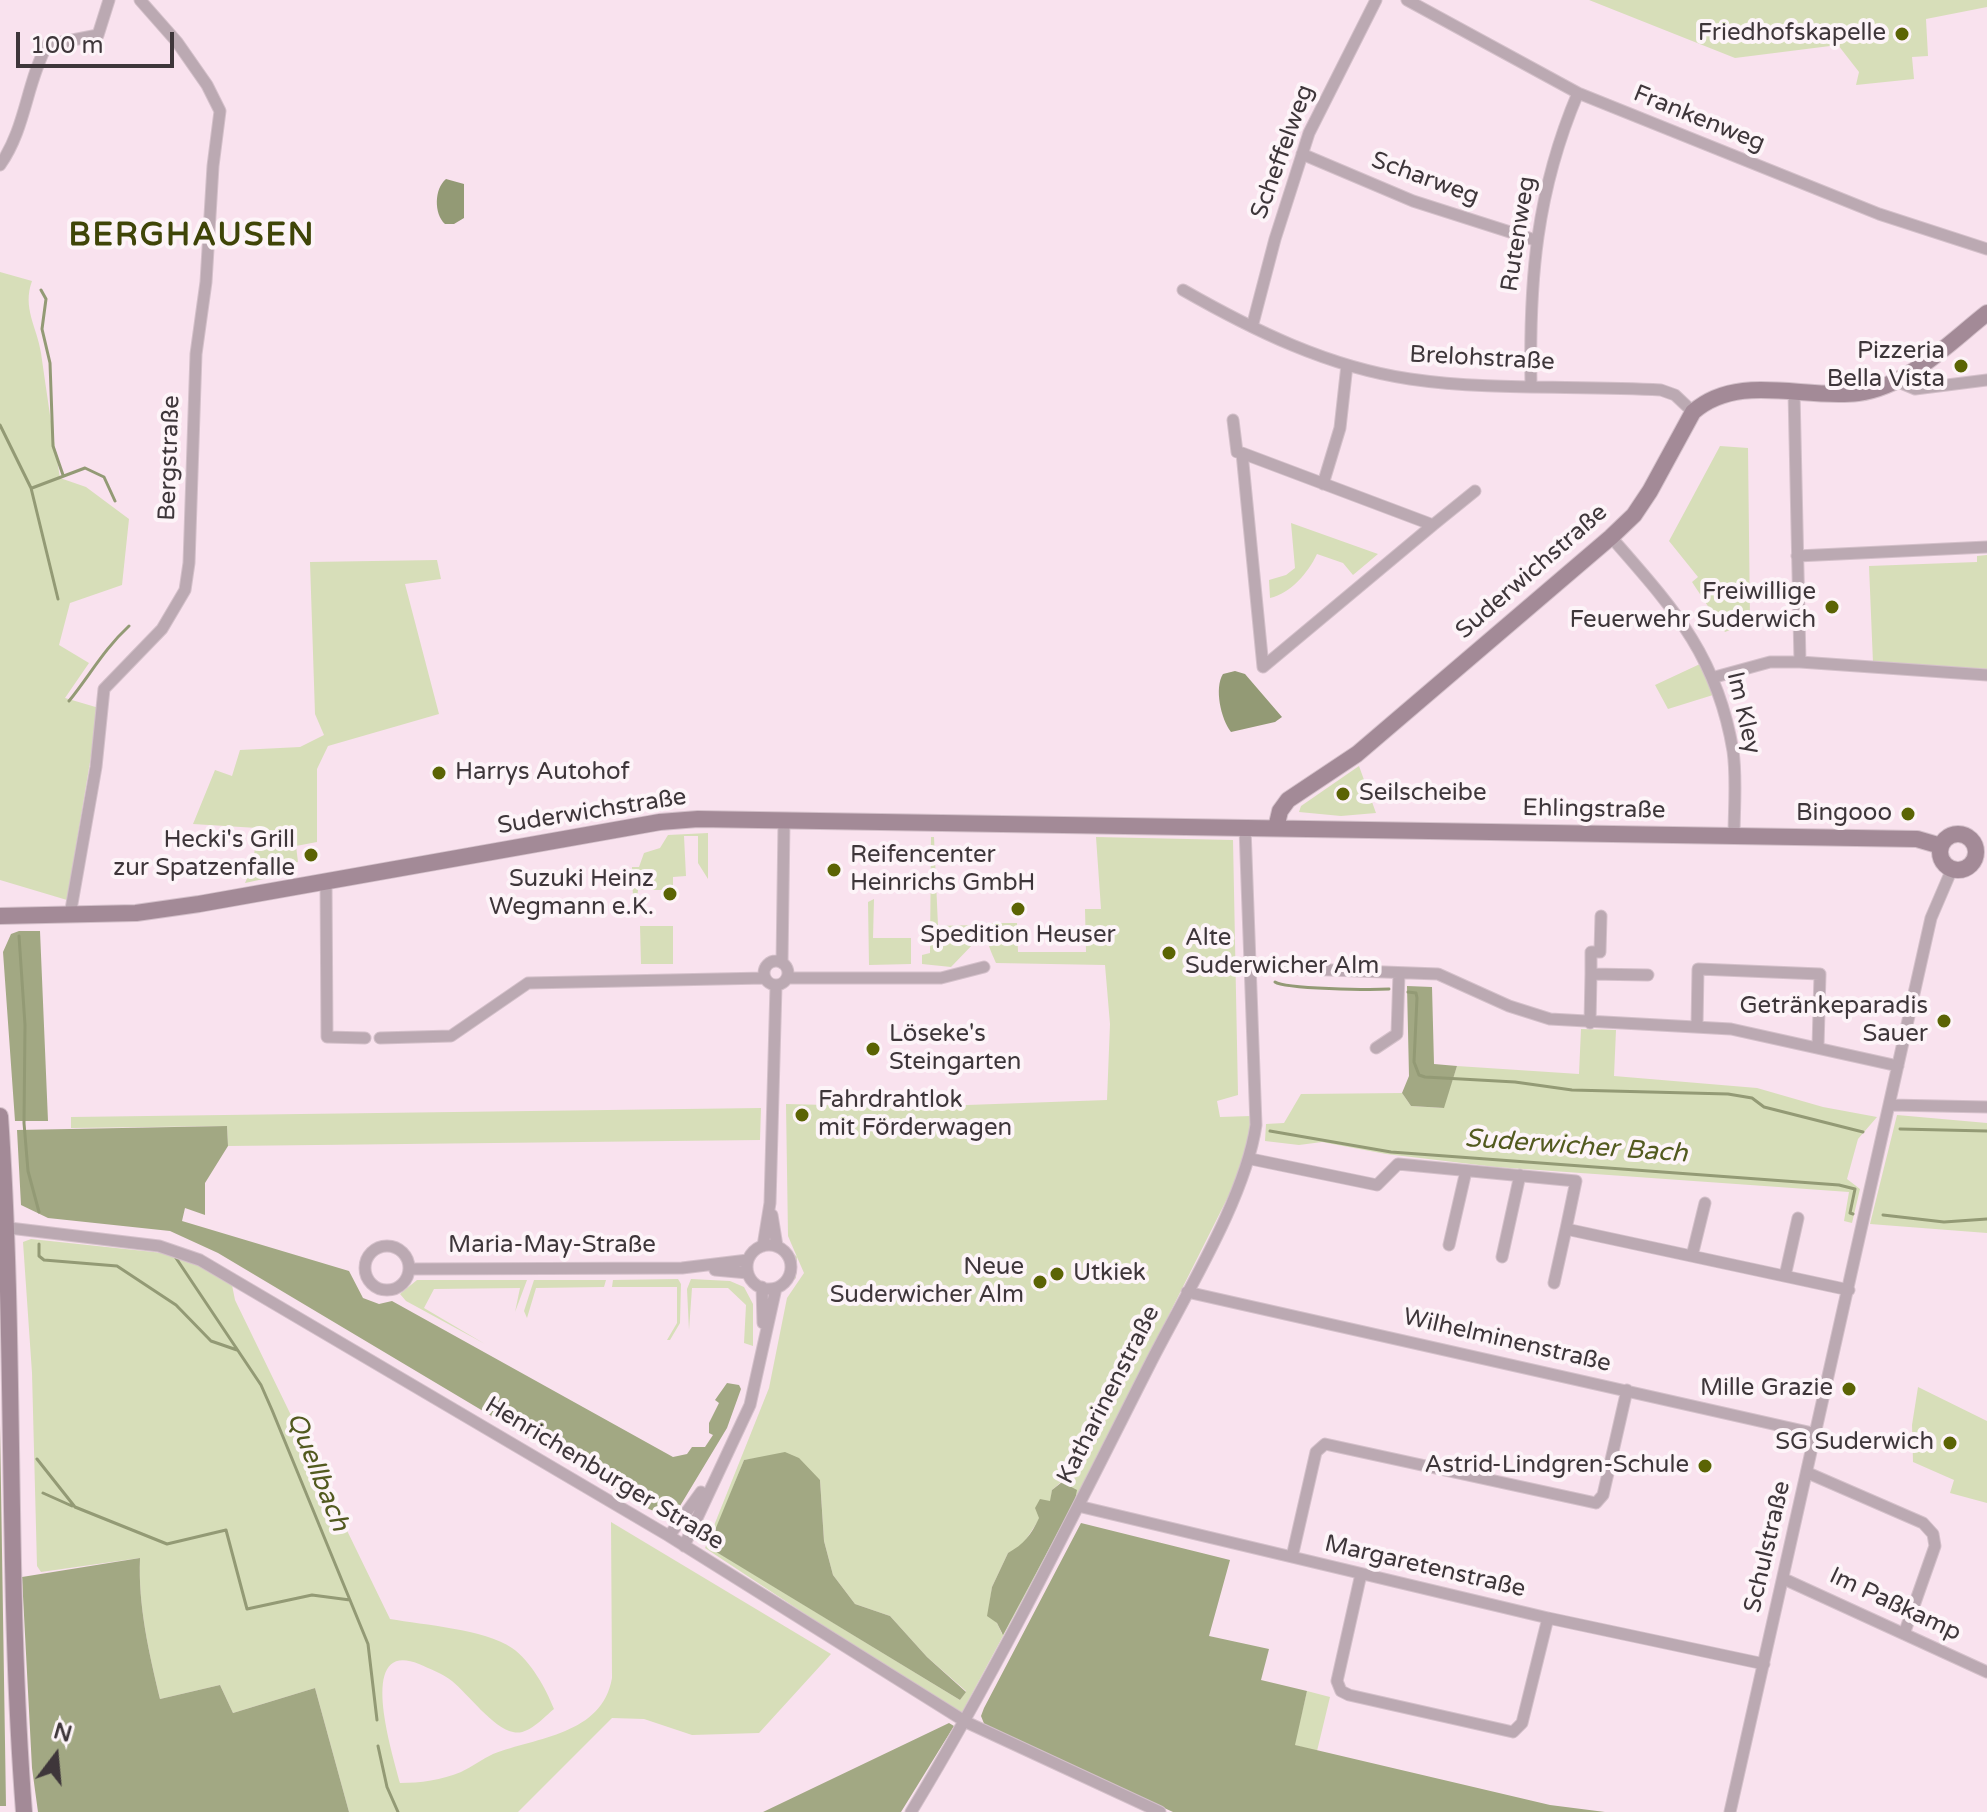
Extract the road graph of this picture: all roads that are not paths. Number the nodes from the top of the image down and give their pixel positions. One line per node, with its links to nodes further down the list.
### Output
1 (109, 0): 7 (street)
2 (140, 0): 38 (street, Bergstraße)
3 (1376, 0): 6 (street, Scheffelweg)
4 (1407, 0): 5 (street, Frankenweg)
5 (1578, 93): 8 (street, Rutenweg); 9 (street, Frankenweg)
6 (1302, 154): 8 (street, Scharweg); 12 (street, Scheffelweg)
7 (0, 165)
8 (1535, 240): 16 (street, Rutenweg)
9 (1987, 249)
10 (1183, 290): 12 (street, Brelohstraße)
11 (1987, 313): 15 (main road)
12 (1252, 327): 13 (street, Brelohstraße)
13 (1347, 365): 16 (street, Brelohstraße); 21 (street)
14 (1987, 380): 15 (street)
15 (1896, 381): 17 (main road)
16 (1531, 385): 18 (street, Brelohstraße)
17 (1794, 392): 18 (main road); 26 (street)
18 (1693, 412): 24 (main road, Suderwichstraße)
19 (1233, 420): 20 (street)
20 (1242, 453): 21 (street); 23 (street)
21 (1323, 484): 23 (street)
22 (1475, 491): 23 (street)
23 (1433, 525)
24 (1611, 537): 29 (street, Im Kley); 32 (main road, Suderwichstraße)
25 (1987, 547): 26 (street)
26 (1797, 556): 27 (street)
27 (1800, 662): 28 (street); 29 (street)
28 (1987, 675)
29 (1715, 677): 33 (street, Im Kley)
30 (784, 822): 31 (main road, Suderwichstraße); 37 (main road, Suderwichstraße); 41 (street)
31 (1245, 828): 32 (main road, Ehlingstraße); 43 (street, Katharinenstraße)
32 (1276, 828): 33 (main road, Ehlingstraße)
33 (1734, 837): 34 (main road, Ehlingstraße)
34 (1941, 846): 35 (main road, Ehlingstraße); 36 (main road)
35 (1981, 846): 36 (main road, Ehlingstraße)
36 (1952, 869): 56 (street, Schulstraße)
37 (326, 882): 38 (main road, Suderwichstraße); 52 (street)
38 (70, 915): 39 (main road, Suderwichstraße)
39 (0, 916)
40 (1601, 916): 45 (street)
41 (782, 963): 47 (street); 48 (street)
42 (984, 967): 48 (street)
43 (1250, 967): 44 (street); 60 (street, Katharinenstraße)
44 (1399, 973): 50 (street); 55 (street)
45 (1591, 974): 46 (street); 50 (street)
46 (1648, 975)
47 (765, 978): 49 (street); 53 (street)
48 (788, 978): 49 (street)
49 (776, 986): 63 (street)
50 (1590, 1023): 51 (street)
51 (1697, 1026): 54 (street); 54 (street)
52 (365, 1038)
53 (380, 1038)
54 (1818, 1047): 56 (street)
55 (1376, 1048)
56 (1898, 1066): 57 (street, Schulstraße)
57 (1890, 1105): 58 (street); 81 (street, Schulstraße)
58 (1987, 1107)
59 (0, 1116): 66 (main road)
60 (1251, 1159): 61 (street); 82 (street, Katharinenstraße)
61 (1466, 1171): 62 (street); 68 (street)
62 (1520, 1175): 67 (street); 72 (street)
63 (770, 1203): 69 (street); 70 (street)
64 (1705, 1203): 71 (street)
65 (1798, 1218): 77 (street)
66 (4, 1227): 89 (street, Henrichenburger Straße); 99 (main road)
67 (1566, 1229): 71 (street); 78 (street)
68 (1449, 1245)
69 (763, 1246): 70 (street); 73 (street)
70 (777, 1246): 80 (street)
71 (1692, 1256): 77 (street)
72 (1502, 1257)
73 (748, 1260): 74 (street, Maria-May-Straße); 76 (street)
74 (694, 1267): 75 (street, Maria-May-Straße); 76 (street, Maria-May-Straße)
75 (409, 1269): 75 (street)
76 (748, 1273): 79 (street)
77 (1785, 1276): 81 (street)
78 (1554, 1283)
79 (762, 1287): 80 (street); 83 (street)
80 (776, 1288): 83 (street)
81 (1849, 1290): 85 (street, Schulstraße)
82 (1187, 1292): 84 (street, Wilhelminenstraße); 88 (street, Katharinenstraße)
83 (763, 1350): 86 (street)
84 (1627, 1390): 85 (street, Wilhelminenstraße); 91 (street)
85 (1817, 1434): 87 (street, Schulstraße)
86 (727, 1455): 89 (street); 90 (street)
87 (1808, 1473): 93 (street, Schulstraße); 95 (street)
88 (1078, 1506): 91 (street, Margaretenstraße); 98 (street, Katharinenstraße)
89 (669, 1536): 90 (street, Henrichenburger Straße)
90 (684, 1546): 98 (street, Henrichenburger Straße)
91 (1292, 1557): 92 (street, Margaretenstraße)
92 (1361, 1574): 94 (street, Margaretenstraße); 94 (street)
93 (1784, 1579): 95 (street, Im Paßkamp); 96 (street, Schulstraße)
94 (1548, 1618): 96 (street, Margaretenstraße)
95 (1904, 1634): 97 (street, Im Paßkamp)
96 (1764, 1664): 102 (street, Schulstraße)
97 (1987, 1672)
98 (966, 1722): 100 (street, Katharinenstraße); 101 (street, Henrichenburger Straße)
99 (24, 1812)
100 (911, 1812)
101 (1160, 1812)
102 (1730, 1812)

